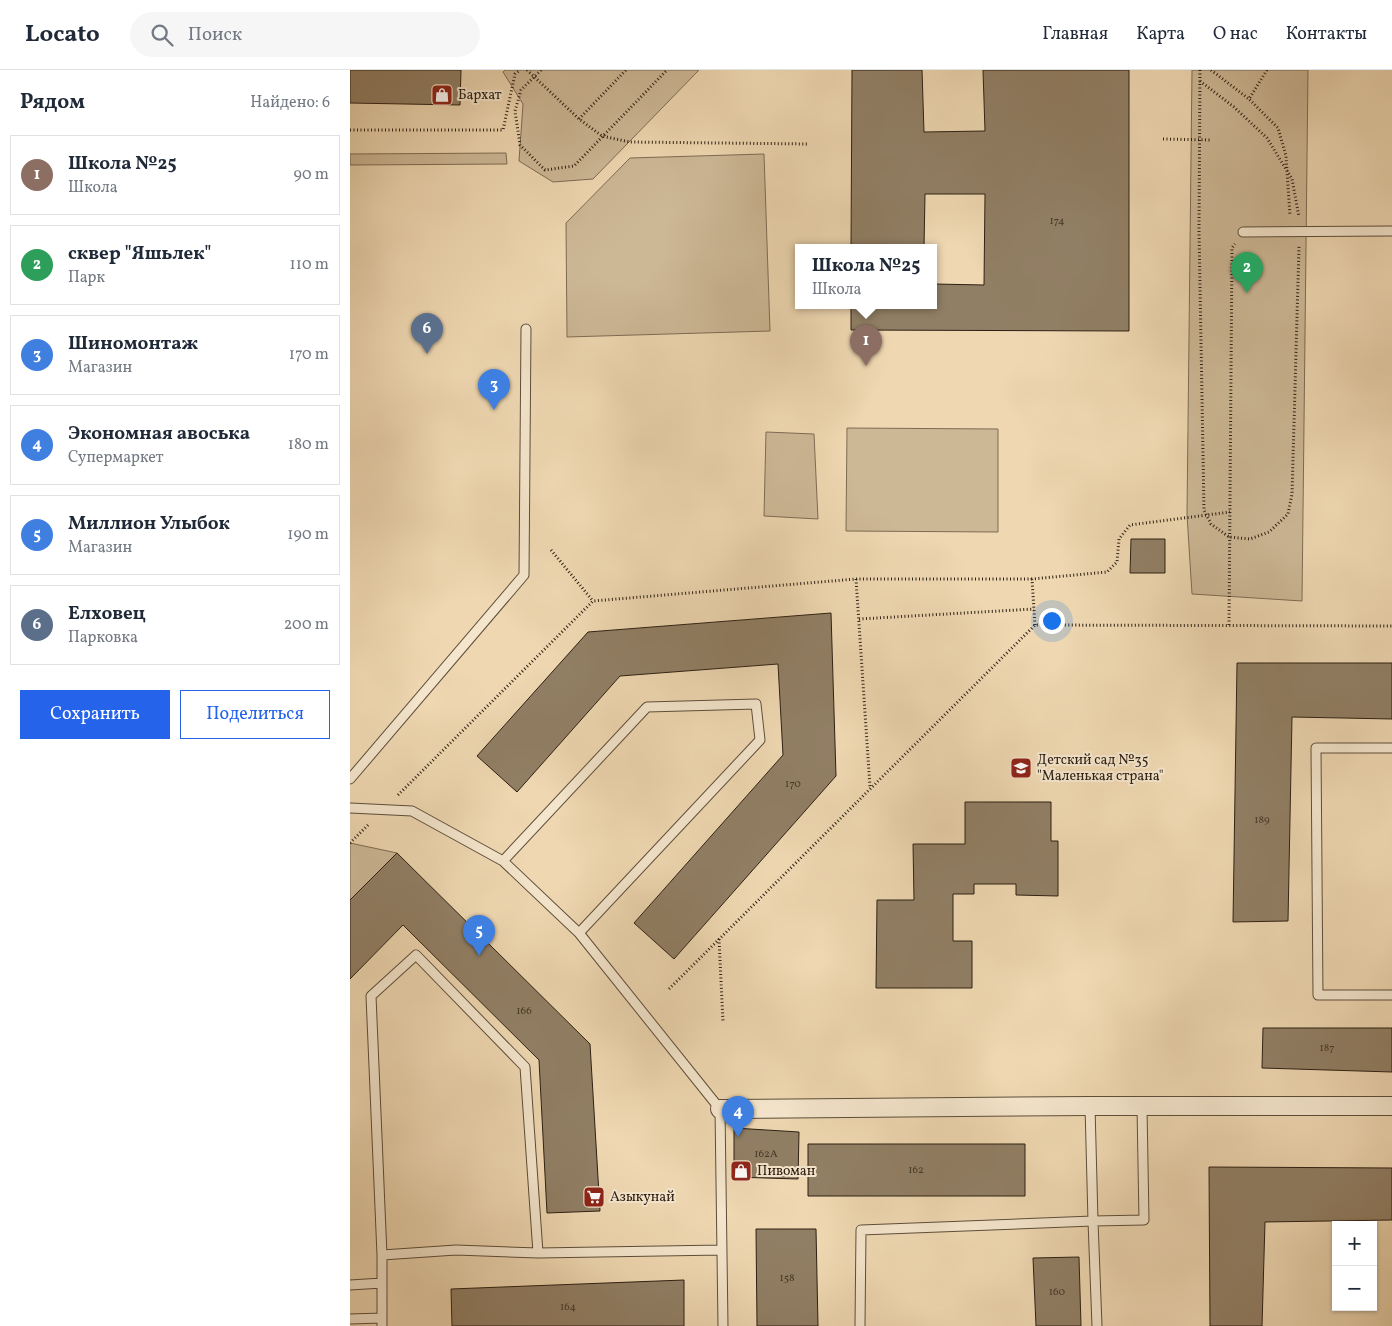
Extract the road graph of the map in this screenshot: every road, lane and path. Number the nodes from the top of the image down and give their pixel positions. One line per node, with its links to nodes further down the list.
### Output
1 (520, 70): 15 (path)
2 (528, 70): 11 (path)
3 (541, 70): 11 (path)
4 (622, 70): 10 (path)
5 (626, 70): 10 (path)
6 (667, 70): 16 (path)
7 (1200, 70): 12 (path)
8 (1211, 70): 13 (path)
9 (1267, 70): 13 (path)
10 (621, 75): 14 (path)
11 (534, 77): 14 (path); 16 (path)
12 (1200, 81): 18 (path); 21 (path)
13 (1249, 99): 21 (path)
14 (579, 120): 16 (path)
15 (350, 130)
16 (602, 136): 20 (path)
17 (1163, 139): 18 (path)
18 (1200, 140): 19 (path); 27 (path)
19 (1212, 140)
20 (809, 144)
21 (1287, 171): 22 (path); 22 (path)
22 (1295, 231): 23 (lane); 24 (lane); 28 (path)
23 (1392, 231)
24 (1243, 232): 26 (path)
25 (526, 329): 39 (lane)
26 (1230, 512): 27 (path); 28 (path)
27 (1206, 515): 28 (path); 30 (path)
28 (1229, 537): 36 (path)
29 (551, 550): 32 (path)
30 (1032, 578): 31 (path); 33 (path)
31 (856, 579): 32 (path); 34 (path)
32 (593, 602): 42 (path)
33 (1034, 609): 34 (path); 35 (path)
34 (859, 619): 40 (path)
35 (1035, 625): 36 (path); 40 (path)
36 (1229, 625): 37 (path)
37 (1392, 626)
38 (1392, 748): 47 (lane)
39 (350, 779)
40 (870, 788): 45 (path)
41 (350, 808): 42 (lane)
42 (383, 810): 43 (lane)
43 (503, 861): 44 (lane); 44 (lane)
44 (578, 933): 52 (lane)
45 (719, 939): 46 (path); 48 (path)
46 (669, 989)
47 (1392, 995)
48 (723, 1022)
49 (1090, 1106): 50 (street); 52 (street); 53 (lane)
50 (1142, 1106): 51 (street); 53 (lane)
51 (1392, 1106)
52 (720, 1109): 54 (lane)
53 (1093, 1221): 62 (lane); 63 (lane)
54 (722, 1250): 55 (lane); 61 (lane)
55 (538, 1253): 56 (lane); 56 (lane)
56 (382, 1256): 57 (lane)
57 (382, 1283): 58 (lane); 60 (lane)
58 (350, 1285)
59 (350, 1319): 60 (lane)
60 (382, 1322)
61 (723, 1326)
62 (860, 1326)
63 (1097, 1326)

